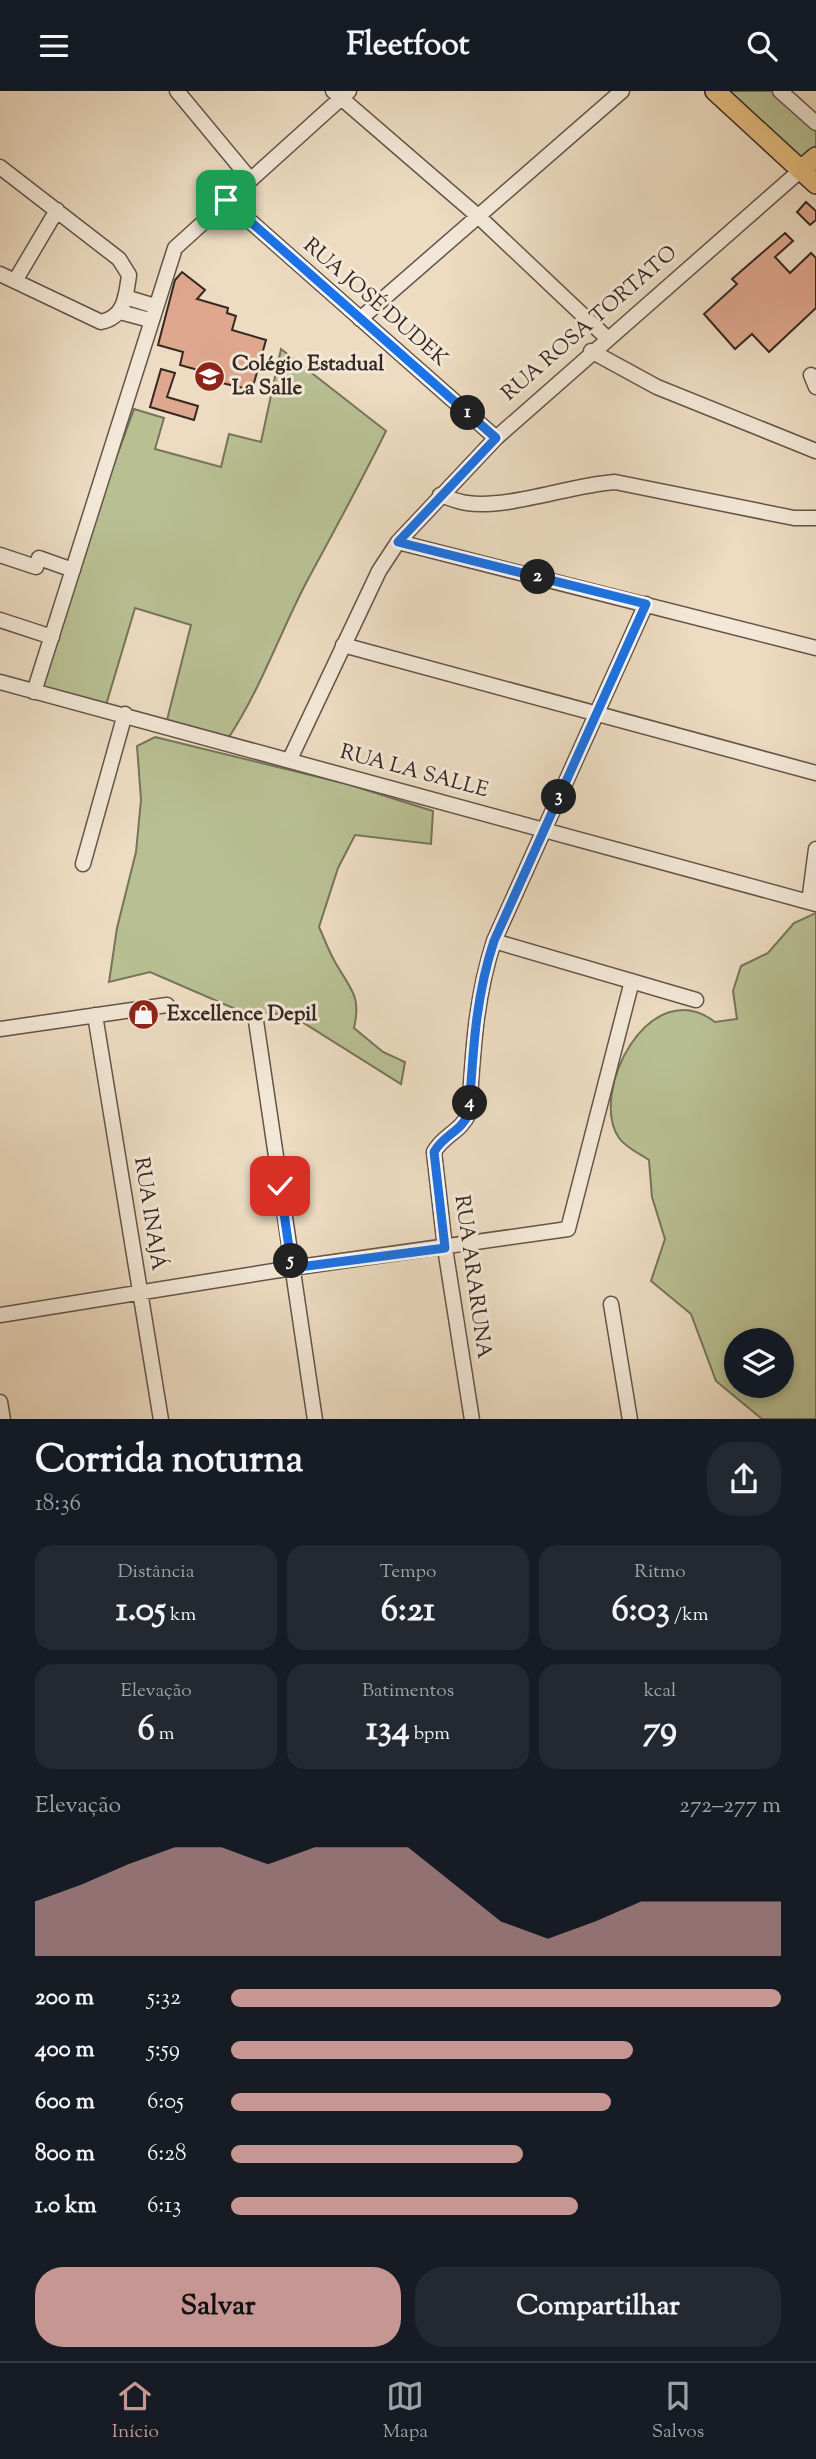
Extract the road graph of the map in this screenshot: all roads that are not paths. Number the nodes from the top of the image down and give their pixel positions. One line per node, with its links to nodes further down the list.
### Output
1 (177, 91): 11 (street)
2 (622, 91): 16 (street)
3 (715, 91): 9 (main road)
4 (780, 91): 8 (street)
5 (792, 91): 7 (street)
6 (341, 93): 11 (street); 16 (street)
7 (816, 111)
8 (816, 123)
9 (809, 163): 12 (main road); 24 (street, RUA ROSA TORTATO)
10 (4, 170): 13 (street); 15 (street)
11 (250, 179): 14 (street)
12 (816, 184)
13 (0, 187)
14 (226, 200): 20 (street); 22 (street, RUA JOSÉ DUDEK)
15 (57, 210): 18 (street); 19 (street)
16 (479, 217): 22 (street); 24 (street)
17 (0, 274): 18 (street)
18 (15, 281): 21 (street)
19 (125, 297): 20 (street); 21 (street)
20 (155, 306): 23 (street)
21 (120, 312): 23 (street)
22 (360, 319): 26 (street, RUA JOSÉ DUDEK)
23 (150, 320): 32 (street)
24 (607, 338): 25 (street, RUA ROSA TORTATO)
25 (591, 351): 26 (street, RUA ROSA TORTATO); 27 (street)
26 (496, 438): 28 (street, RUA ROSA TORTATO)
27 (816, 451)
28 (440, 495): 29 (street); 30 (street, RUA ROSA TORTATO)
29 (816, 518)
30 (398, 542): 33 (street); 36 (street, RUA ROSA TORTATO)
31 (0, 555): 32 (street)
32 (73, 570): 35 (street)
33 (646, 604): 37 (street); 40 (street)
34 (0, 620): 35 (street)
35 (52, 636): 39 (street)
36 (343, 645): 40 (street); 42 (street, RUA ROSA TORTATO)
37 (816, 648)
38 (0, 682): 39 (street, RUA LA SALLE)
39 (34, 692): 41 (street, RUA LA SALLE)
40 (597, 713): 43 (street); 44 (street)
41 (125, 714): 42 (street, RUA LA SALLE); 46 (street)
42 (290, 759): 44 (street, RUA LA SALLE)
43 (816, 773)
44 (544, 829): 47 (street, RUA LA SALLE); 48 (street)
45 (816, 849): 47 (street)
46 (83, 864)
47 (813, 903)
48 (494, 941): 49 (street); 55 (street, RUA ARARUNA)
49 (632, 981): 50 (street); 55 (street)
50 (696, 1000)
51 (167, 1005): 52 (street)
52 (95, 1015): 54 (street); 57 (street, RUA INAJÁ)
53 (256, 1021): 56 (street)
54 (0, 1029)
55 (445, 1248): 56 (street); 64 (street, RUA ARARUNA)
56 (292, 1268): 57 (street); 63 (street)
57 (141, 1294): 59 (street); 62 (street, RUA INAJÁ)
58 (611, 1304): 65 (street)
59 (0, 1315)
60 (0, 1402): 61 (street)
61 (3, 1419)
62 (161, 1419)
63 (315, 1419)
64 (472, 1419)
65 (630, 1419)

